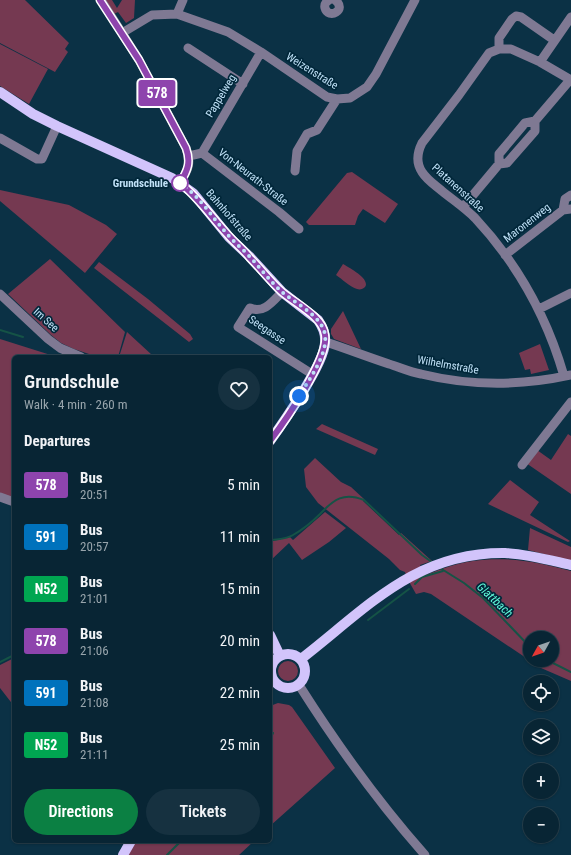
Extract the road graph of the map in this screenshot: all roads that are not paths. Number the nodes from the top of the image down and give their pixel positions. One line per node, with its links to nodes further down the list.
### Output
1 (100, 0): 6 (street)
2 (183, 0): 4 (street)
3 (415, 0): 15 (street, Weizenstraße)
4 (177, 14): 6 (street, Weizenstraße); 10 (street, Weizenstraße)
5 (571, 17): 7 (street)
6 (122, 33): 20 (street)
7 (554, 40): 9 (street); 11 (street)
8 (188, 48): 13 (street)
9 (499, 49): 11 (street); 25 (street, Platanenstraße)
10 (261, 52): 13 (street, Pappelweg); 15 (street, Weizenstraße)
11 (540, 62): 12 (street)
12 (569, 76): 16 (street)
13 (243, 84): 19 (street, Pappelweg)
14 (0, 92): 17 (main road, Bahnhofstraße)
15 (337, 100): 22 (street)
16 (535, 121): 21 (street); 21 (street)
17 (57, 126): 18 (street); 23 (main road, Bahnhofstraße)
18 (0, 138)
19 (202, 153): 20 (street, Von-Neurath-Straße); 27 (street, Von-Neurath-Straße)
20 (189, 156): 23 (street)
21 (499, 164): 25 (street)
22 (295, 171)
23 (180, 183): 29 (main road, Bahnhofstraße)
24 (571, 195): 26 (street, Maronenweg)
25 (463, 207): 28 (street, Platanenstraße)
26 (567, 209): 28 (street, Maronenweg)
27 (299, 229)
28 (505, 255): 32 (street, Platanenstraße)
29 (282, 292): 33 (main road, Bahnhofstraße); 35 (street, Seegasse)
30 (571, 293): 32 (street)
31 (0, 294): 34 (street, Im See)
32 (539, 309): 36 (street, Platanenstraße)
33 (326, 342): 35 (main road); 36 (street, Wilhelmstraße)
34 (76, 355)
35 (312, 374): 38 (main road)
36 (567, 376)
37 (571, 402): 39 (street)
38 (273, 430)
39 (522, 465)
40 (0, 497): 41 (street)
41 (12, 501)
42 (571, 565): 45 (main road)
43 (272, 639): 44 (main road)
44 (280, 656): 45 (main road); 46 (main road)
45 (301, 660): 48 (main road)
46 (272, 664)
47 (272, 682): 48 (main road)
48 (299, 685): 51 (street)
49 (130, 843): 50 (main road)
50 (123, 855)
51 (425, 855)

